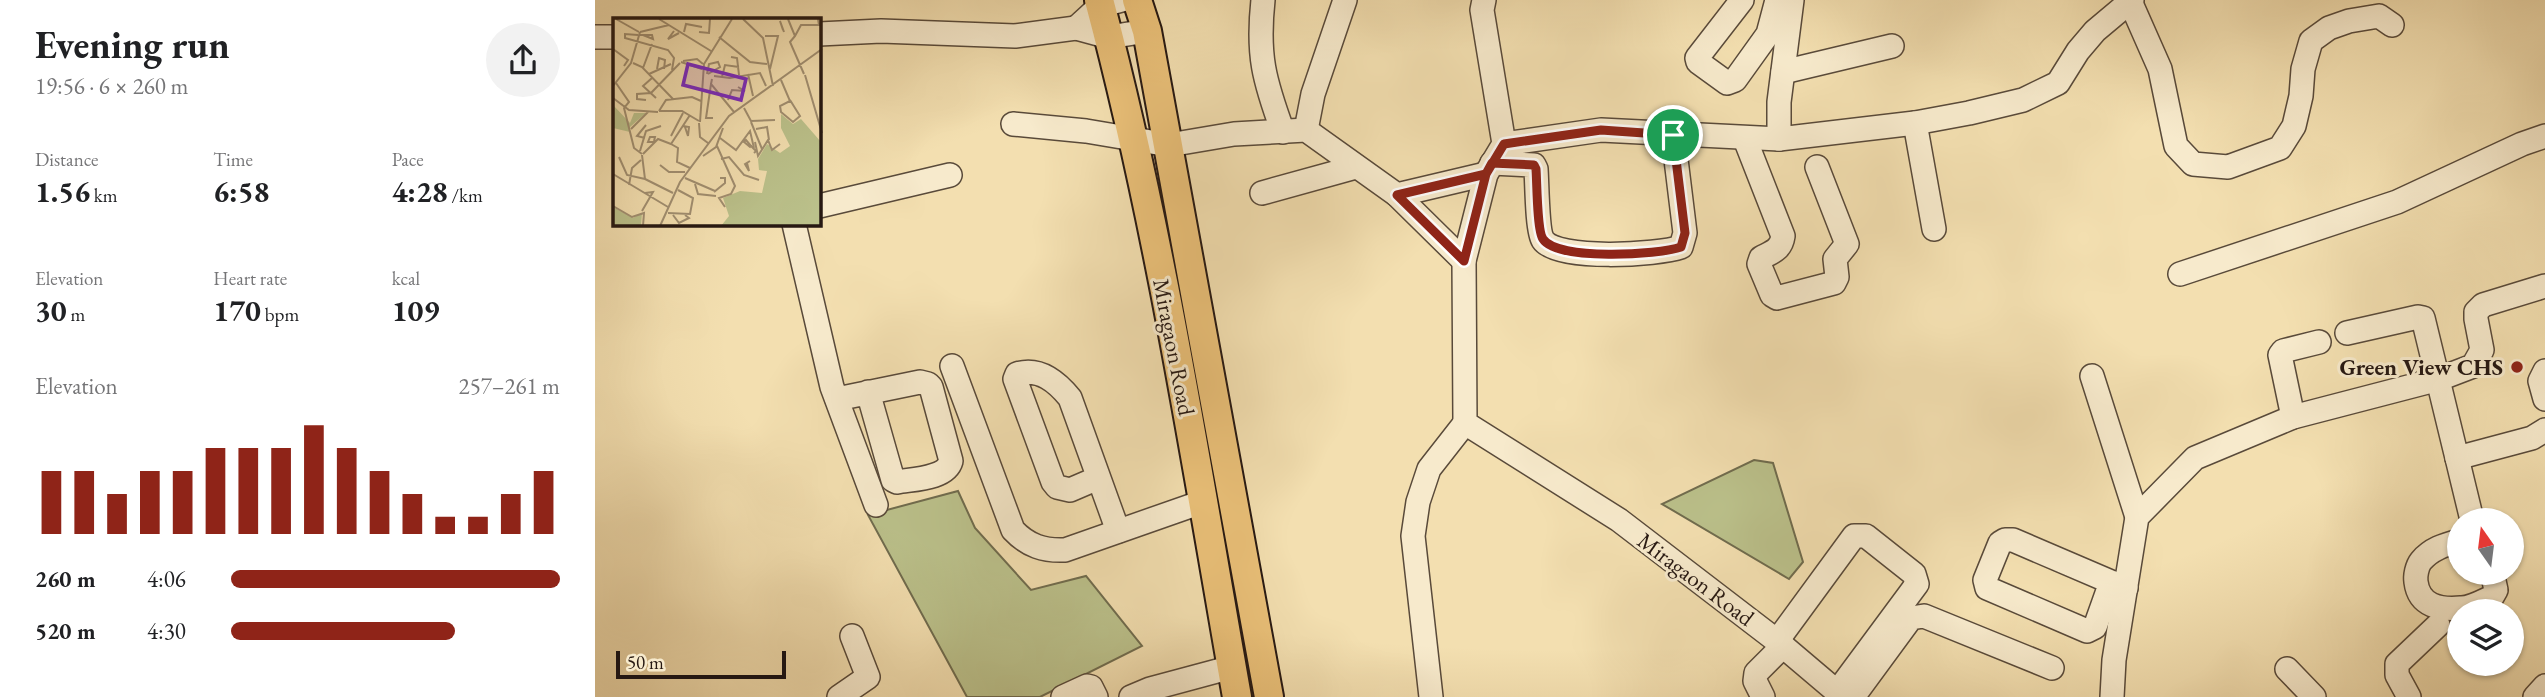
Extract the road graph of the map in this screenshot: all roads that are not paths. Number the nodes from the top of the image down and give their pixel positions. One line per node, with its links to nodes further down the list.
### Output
1 (1137, 0): 11 (main road, Miragaon Road)
2 (1263, 0): 21 (street)
3 (1345, 0): 20 (street)
4 (1484, 0): 28 (street)
5 (1742, 0): 6 (street)
6 (1781, 1): 17 (street)
7 (2131, 1): 9 (street); 18 (street)
8 (1107, 2): 10 (street); 15 (main road, Miragaon Road)
9 (2392, 25)
10 (1076, 28): 12 (street); 15 (street)
11 (1147, 31): 15 (street); 27 (main road, Miragaon Road)
12 (821, 34)
13 (595, 37): 14 (street)
14 (613, 37)
15 (1109, 37): 24 (main road, Miragaon Road)
16 (1892, 46): 17 (street)
17 (1783, 72): 26 (street)
18 (1916, 123): 26 (street); 36 (street)
19 (1013, 124): 24 (street)
20 (1306, 131): 21 (street); 29 (street)
21 (1283, 132): 27 (street)
22 (1673, 135): 25 (street); 28 (street); 28 (street)
23 (2545, 136): 38 (street)
24 (1132, 139): 27 (street); 54 (main road, Miragaon Road)
25 (1745, 139): 26 (street); 30 (street)
26 (1779, 139)
27 (1169, 145): 75 (main road, Miragaon Road)
28 (1494, 161): 33 (street); 37 (street)
29 (1356, 167): 32 (street); 33 (street)
30 (1817, 167)
31 (950, 175): 34 (street)
32 (1262, 193)
33 (1397, 195): 37 (street)
34 (821, 206)
35 (794, 226): 47 (street)
36 (1934, 229)
37 (1464, 261): 50 (street)
38 (2180, 274)
39 (2545, 286): 45 (street)
40 (2347, 333): 45 (street)
41 (2319, 342): 49 (street)
42 (952, 366): 58 (street)
43 (2545, 371): 48 (street)
44 (2092, 376): 57 (street)
45 (2439, 379): 49 (street); 52 (street)
46 (868, 392): 46 (street); 47 (street)
47 (837, 399): 55 (street)
48 (2545, 399)
49 (2293, 417): 57 (street)
50 (1465, 424): 64 (street, Miragaon Road); 76 (street)
51 (2545, 430): 52 (street)
52 (2457, 458): 56 (street)
53 (1098, 478): 53 (street); 58 (street)
54 (1202, 502): 58 (street); 65 (main road, Miragaon Road)
55 (876, 505)
56 (2469, 508)
57 (2137, 517): 60 (street)
58 (1118, 531)
59 (2447, 544): 61 (street)
60 (2119, 585): 60 (street); 78 (street)
61 (2495, 585)
62 (2438, 625): 80 (street)
63 (852, 636): 70 (street)
64 (1780, 643): 69 (street, Miragaon Road); 69 (street); 77 (street)
65 (1232, 667): 73 (street); 74 (main road, Miragaon Road)
66 (2052, 668): 69 (street)
67 (2287, 669): 79 (street)
68 (2545, 686): 81 (street)
69 (1844, 695)
70 (839, 697)
71 (1063, 697): 72 (street)
72 (1096, 697)
73 (1131, 697)
74 (1237, 697)
75 (1269, 697)
76 (1431, 697)
77 (1763, 697)
78 (2112, 697)
79 (2314, 697)
80 (2409, 697)
81 (2535, 697)

